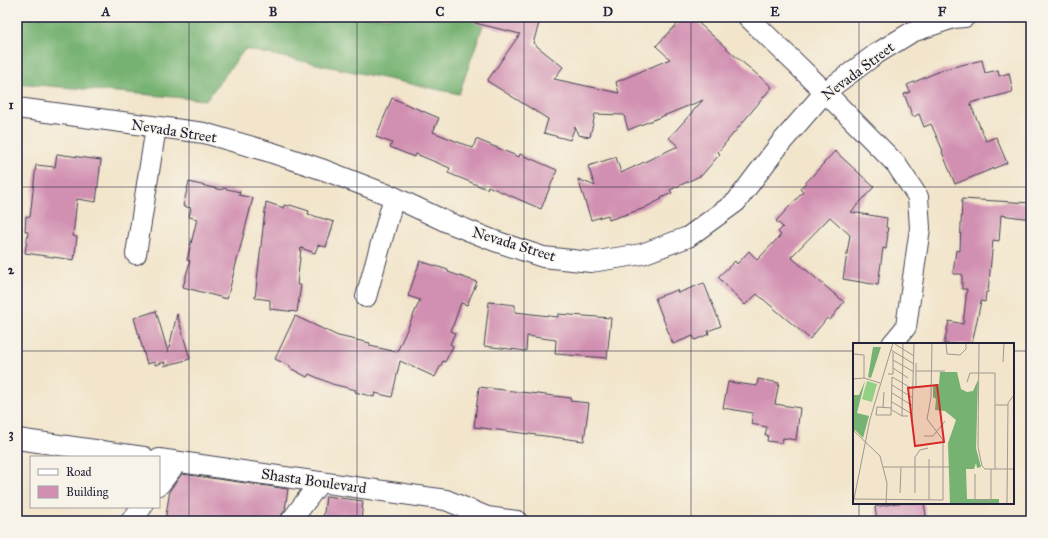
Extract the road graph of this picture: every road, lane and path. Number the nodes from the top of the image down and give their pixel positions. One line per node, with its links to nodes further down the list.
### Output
1 (748, 17): 3 (street)
2 (965, 17): 3 (street, Nevada Street)
3 (825, 92): 6 (street, Nevada Street); 9 (street)
4 (17, 108): 5 (street, Nevada Street)
5 (156, 127): 6 (street, Nevada Street); 7 (street)
6 (394, 197): 8 (street)
7 (136, 254)
8 (366, 297)
9 (893, 343)
10 (18, 441): 11 (street)
11 (136, 456)
12 (168, 460): 13 (street); 14 (street, Shasta Boulevard)
13 (160, 482)
14 (320, 482): 16 (street, Shasta Boulevard); 18 (street)
15 (141, 508): 17 (street)
16 (464, 515): 19 (street, Shasta Boulevard)
17 (131, 521)
18 (291, 521)
19 (517, 521)

